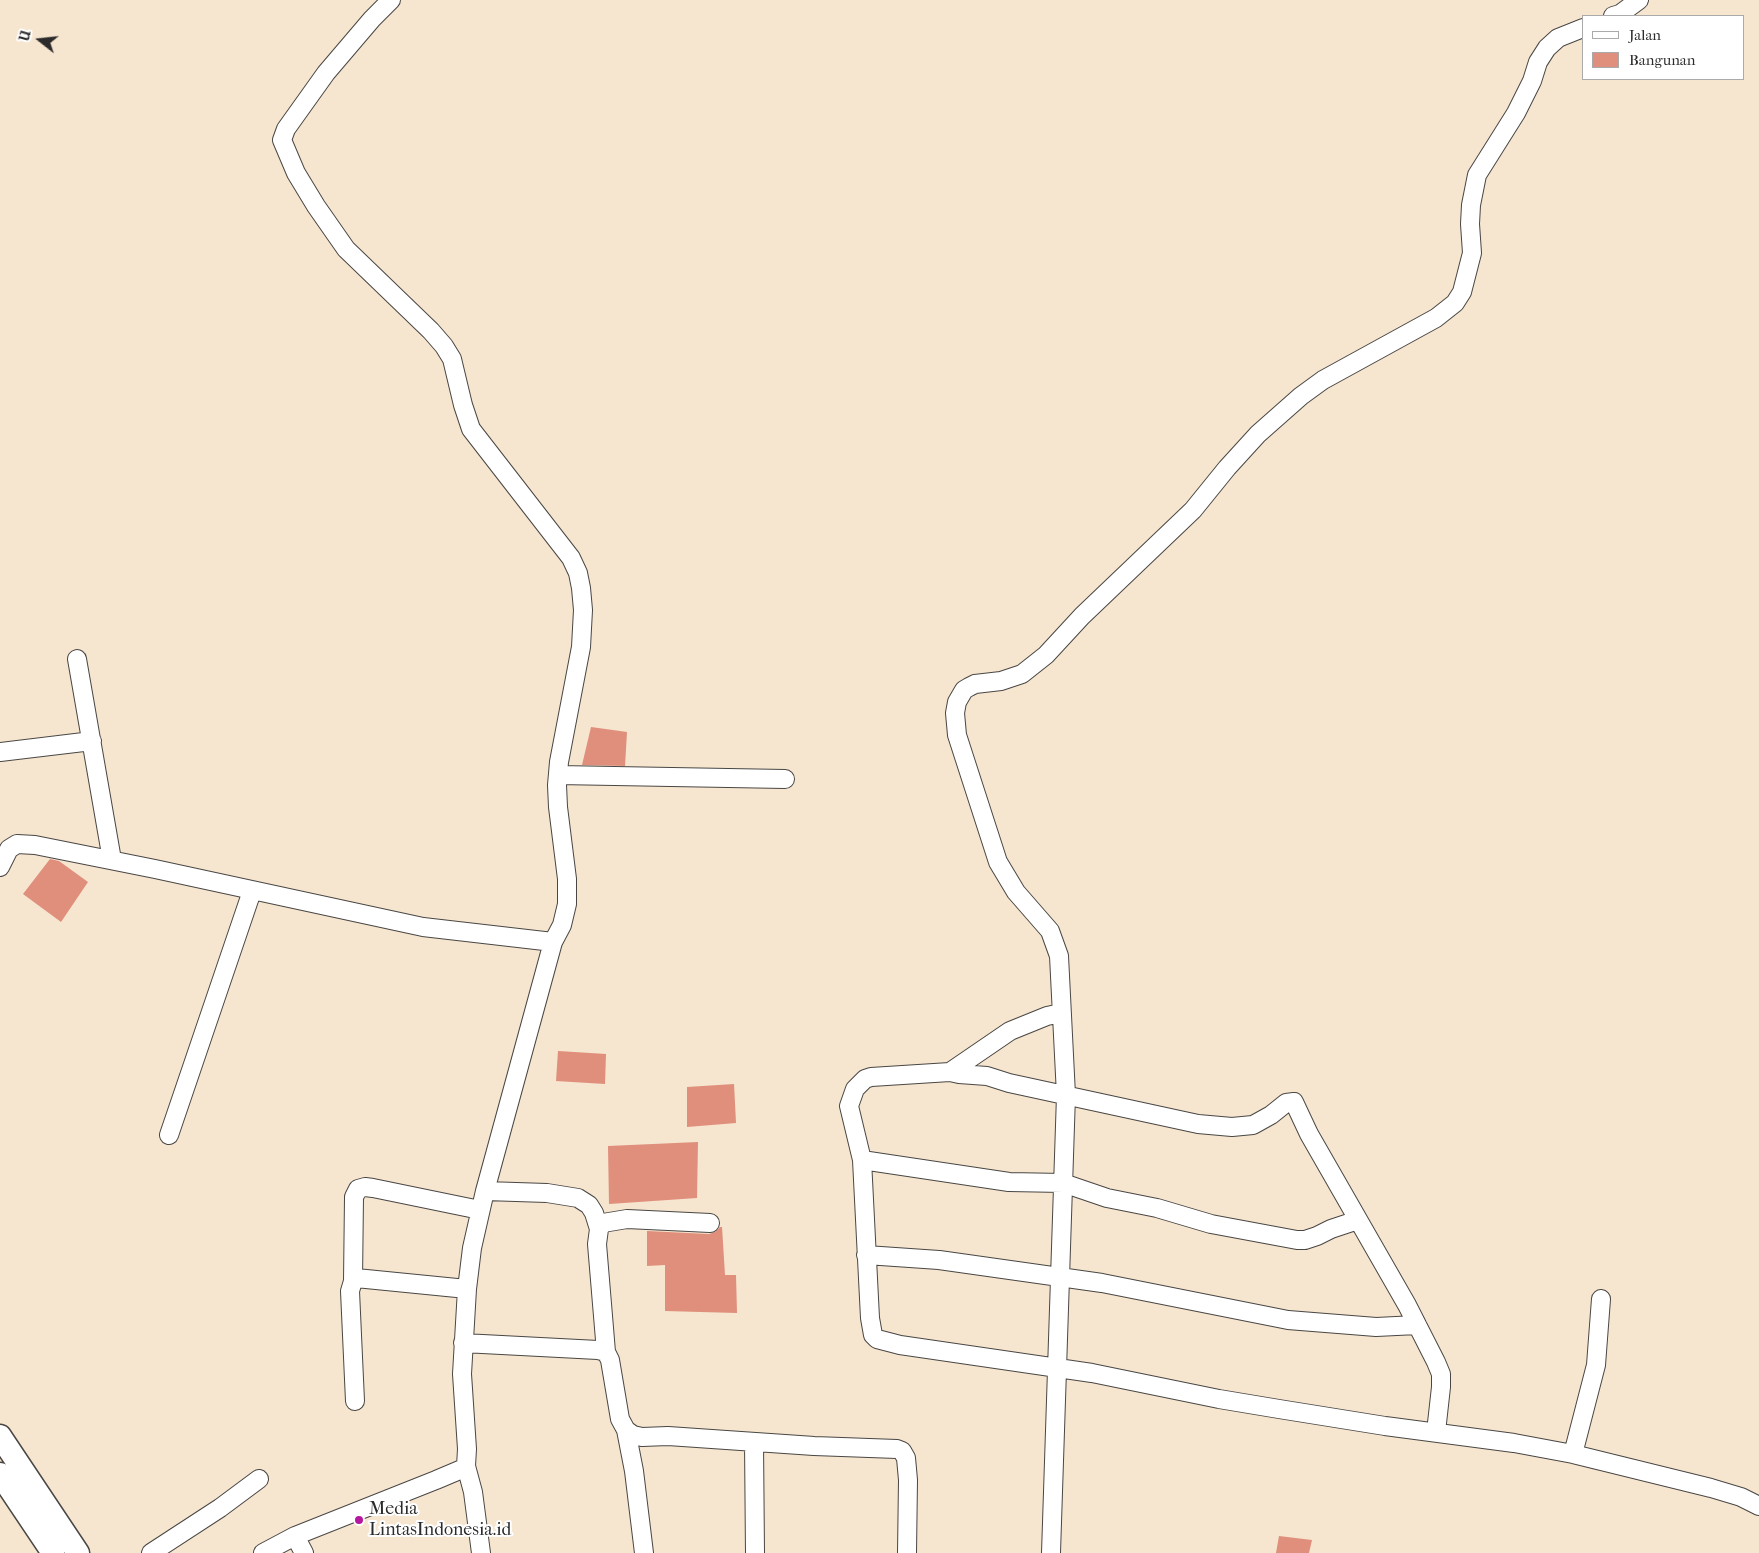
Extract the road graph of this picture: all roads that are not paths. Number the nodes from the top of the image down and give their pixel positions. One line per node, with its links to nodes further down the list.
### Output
1 (391, 0): 8 (street)
2 (1639, 0): 3 (street)
3 (1616, 15)
4 (1582, 28): 14 (street)
5 (77, 660): 6 (street)
6 (92, 741): 7 (street); 10 (street)
7 (0, 752)
8 (558, 775): 9 (street); 13 (street)
9 (785, 779)
10 (112, 860): 11 (street); 12 (street)
11 (0, 867)
12 (252, 891): 13 (street); 17 (street)
13 (554, 942): 20 (street)
14 (1062, 1013): 15 (street); 16 (street)
15 (950, 1072): 16 (street); 18 (street)
16 (1066, 1095): 19 (street); 22 (street)
17 (169, 1135)
18 (862, 1160): 19 (street); 25 (street)
19 (1063, 1183): 22 (street); 26 (street)
20 (485, 1191): 21 (street); 24 (street)
21 (480, 1210): 27 (street); 28 (street)
22 (1358, 1220): 30 (street)
23 (710, 1223): 24 (street)
24 (599, 1228): 32 (street)
25 (866, 1254): 26 (street); 33 (street)
26 (1061, 1277): 30 (street); 33 (street)
27 (353, 1281): 28 (street); 34 (street)
28 (466, 1289): 31 (street)
29 (1601, 1299): 39 (street)
30 (1417, 1325): 36 (street)
31 (463, 1343): 32 (street); 40 (street)
32 (606, 1352): 35 (street)
33 (1058, 1367): 36 (street); 54 (street)
34 (355, 1401)
35 (626, 1430): 38 (street); 51 (street)
36 (1436, 1432): 39 (street)
37 (0, 1436): 46 (main road)
38 (754, 1442): 52 (street); 53 (street)
39 (1573, 1454): 43 (street)
40 (466, 1466): 44 (street); 50 (street)
41 (0, 1474): 45 (main road)
42 (259, 1479): 47 (street)
43 (1759, 1506)
44 (295, 1536): 48 (street); 49 (street)
45 (53, 1553)
46 (78, 1553)
47 (151, 1553)
48 (263, 1553)
49 (304, 1553)
50 (481, 1553)
51 (644, 1553)
52 (755, 1553)
53 (907, 1553)
54 (1051, 1553)

